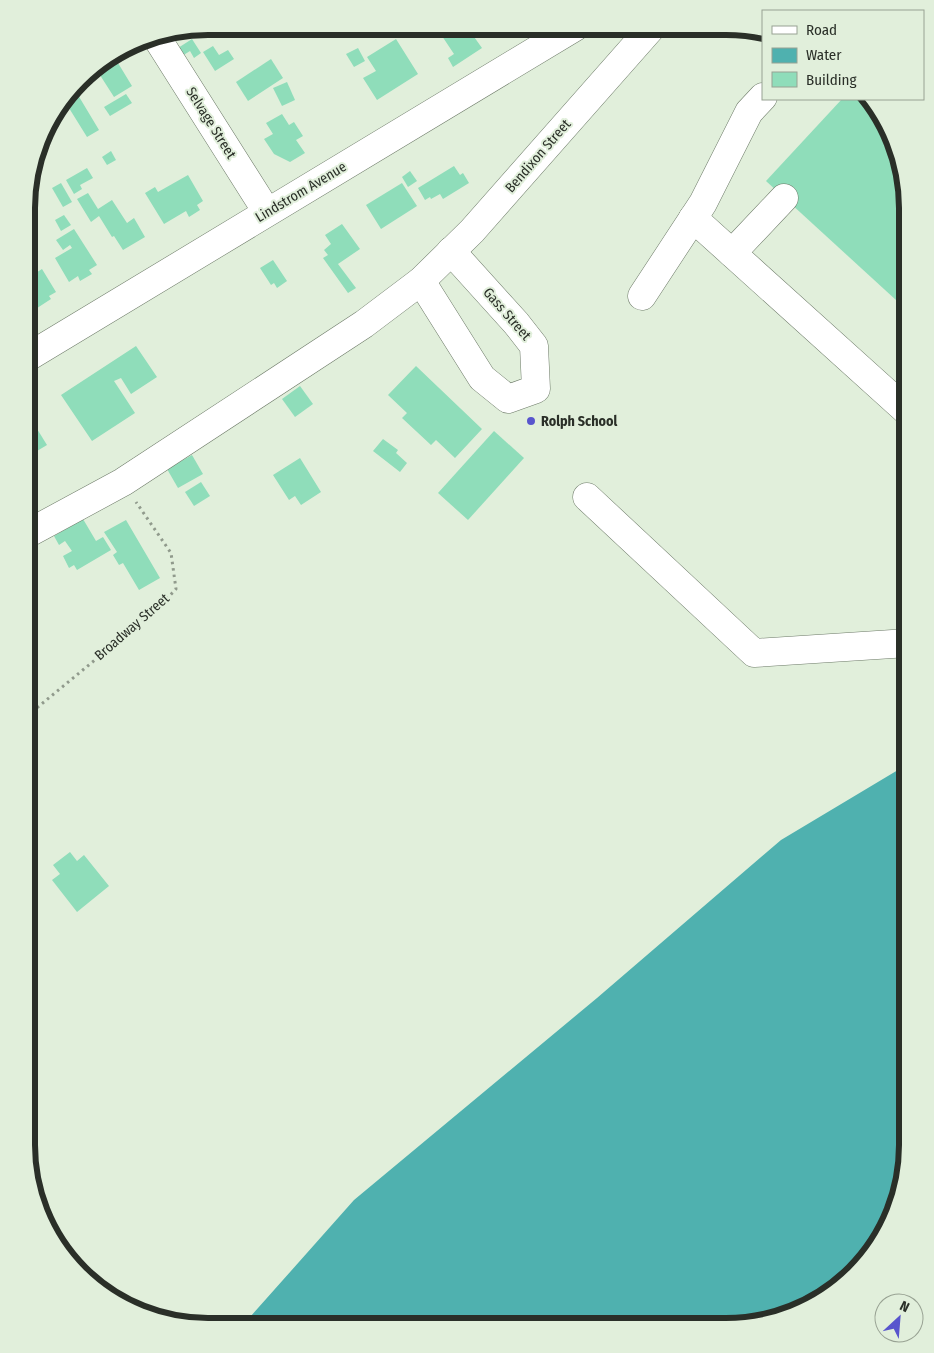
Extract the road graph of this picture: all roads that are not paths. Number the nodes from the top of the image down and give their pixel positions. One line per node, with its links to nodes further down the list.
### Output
1 (562, 35): 6 (street, Lindstrom Avenue)
2 (645, 35): 8 (street, Bendixon Street)
3 (159, 42): 6 (street, Selvage Street)
4 (762, 98): 7 (street)
5 (784, 198): 9 (street)
6 (267, 212): 12 (street, Lindstrom Avenue)
7 (693, 218): 9 (street); 11 (street)
8 (451, 252): 10 (street, Bendixon Street); 10 (street, Gass Street)
9 (732, 253): 13 (street)
10 (421, 282): 15 (street, Bendixon Street)
11 (642, 296)
12 (35, 353)
13 (899, 400)
14 (587, 497): 16 (street)
15 (35, 530)
16 (899, 644)

